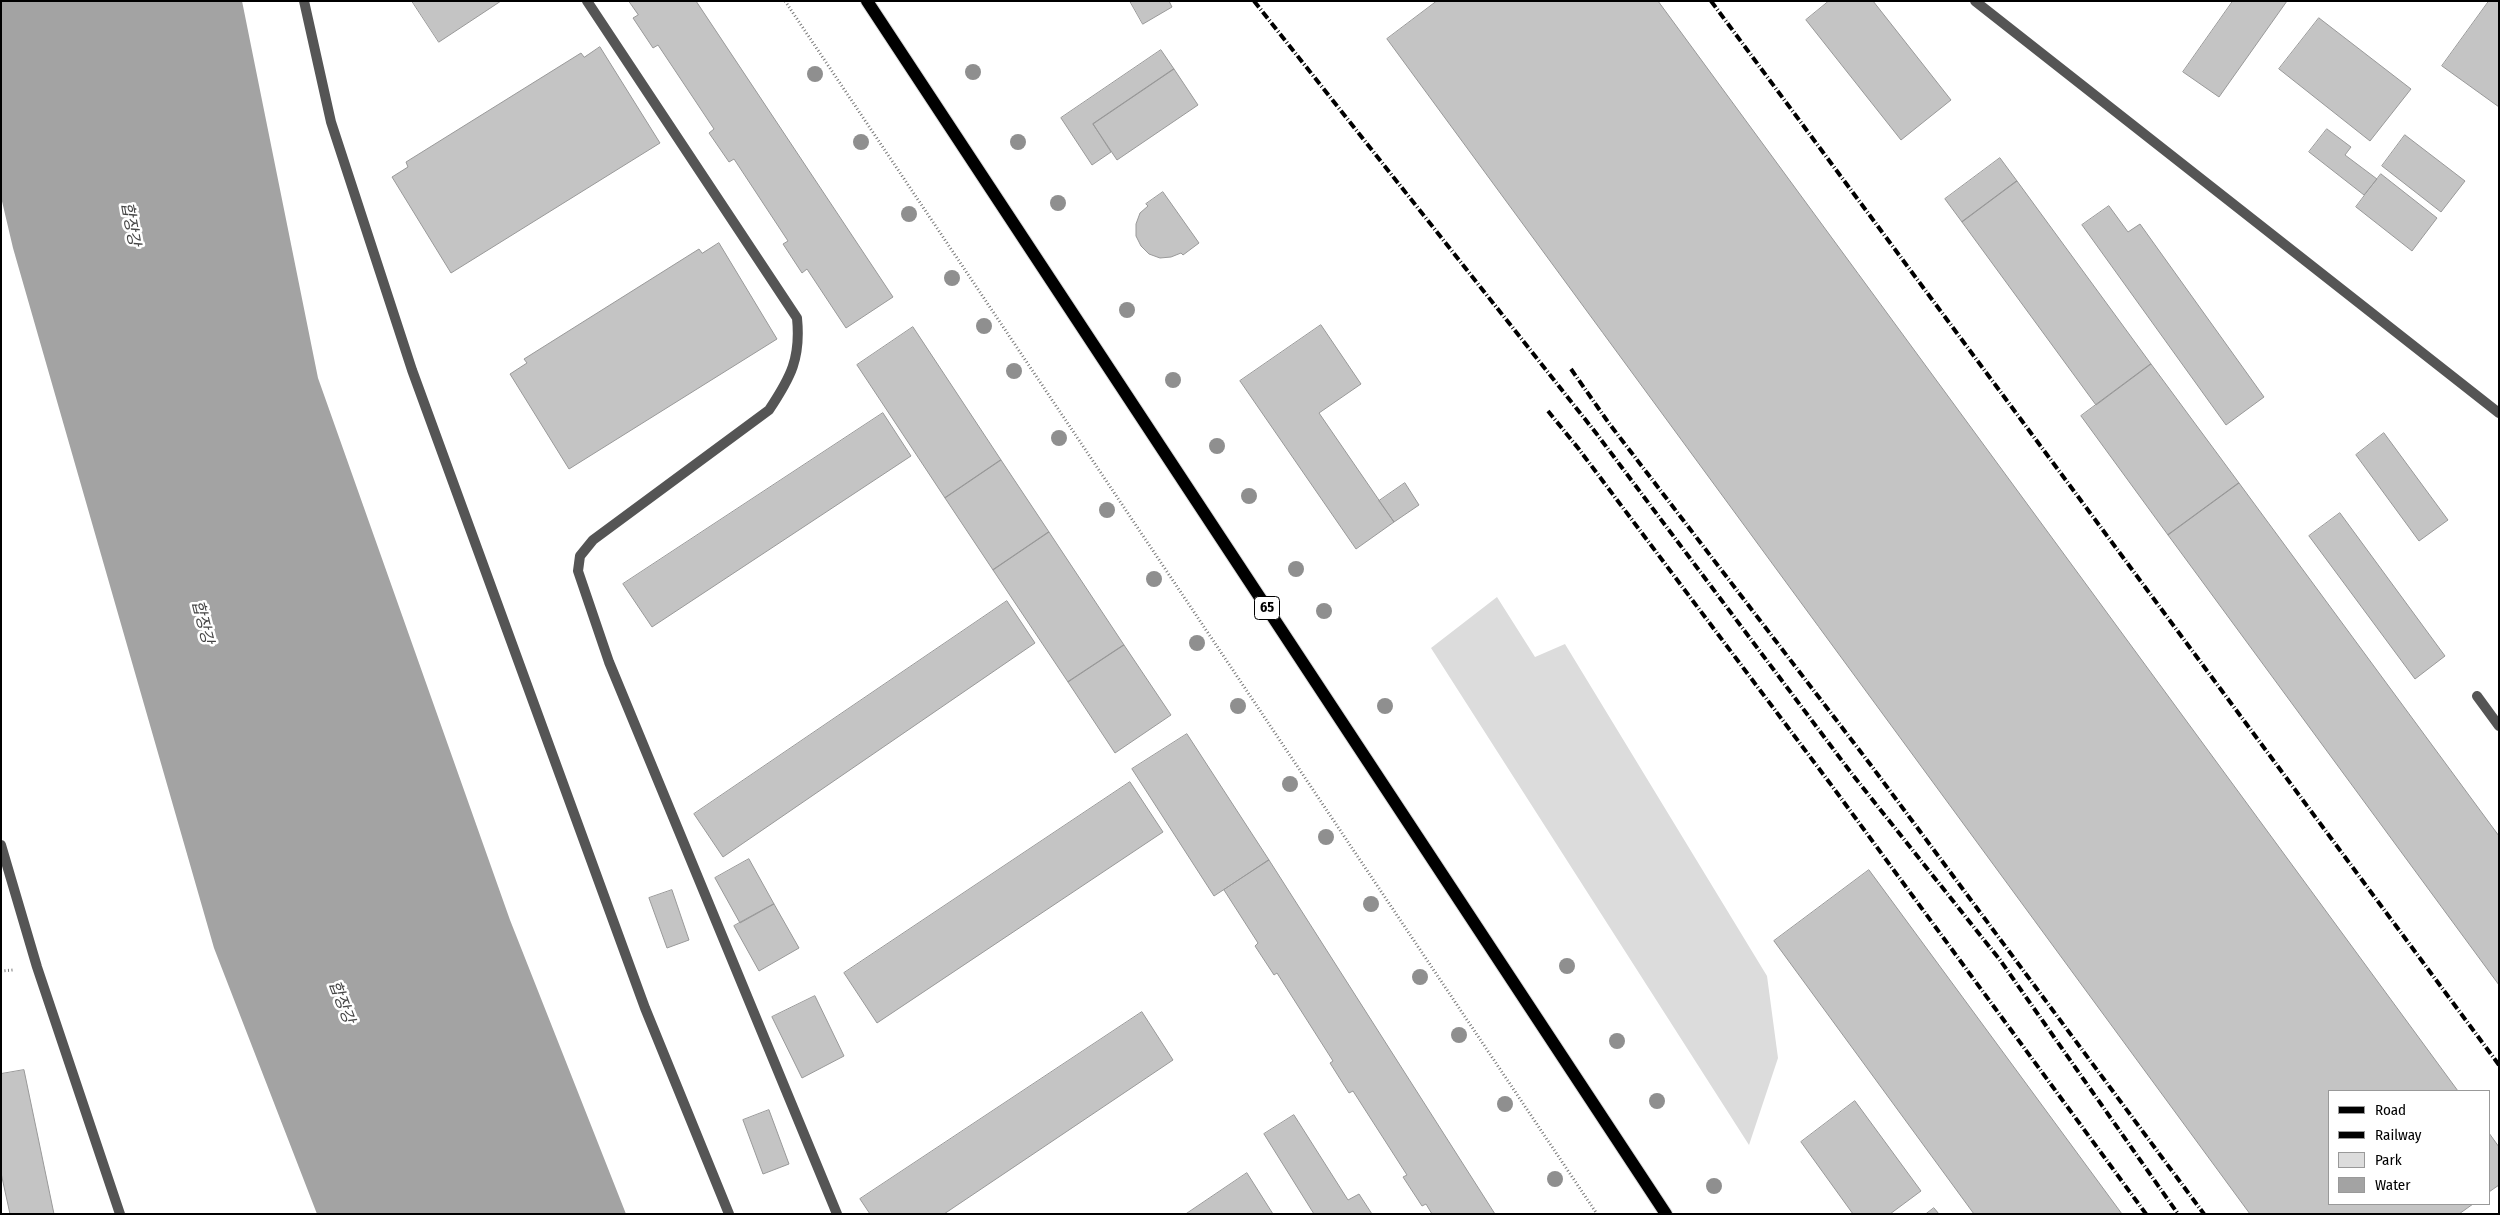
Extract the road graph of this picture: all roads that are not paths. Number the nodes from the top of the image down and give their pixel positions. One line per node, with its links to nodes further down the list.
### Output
1 (304, 1): 10 (street)
2 (587, 1): 11 (street)
3 (867, 1): 12 (main road, 65)
4 (1974, 1): 5 (street)
5 (2499, 413)
6 (2477, 696): 7 (street)
7 (2499, 726)
8 (1, 845): 9 (street)
9 (120, 1214)
10 (729, 1214)
11 (837, 1214)
12 (1666, 1214)

